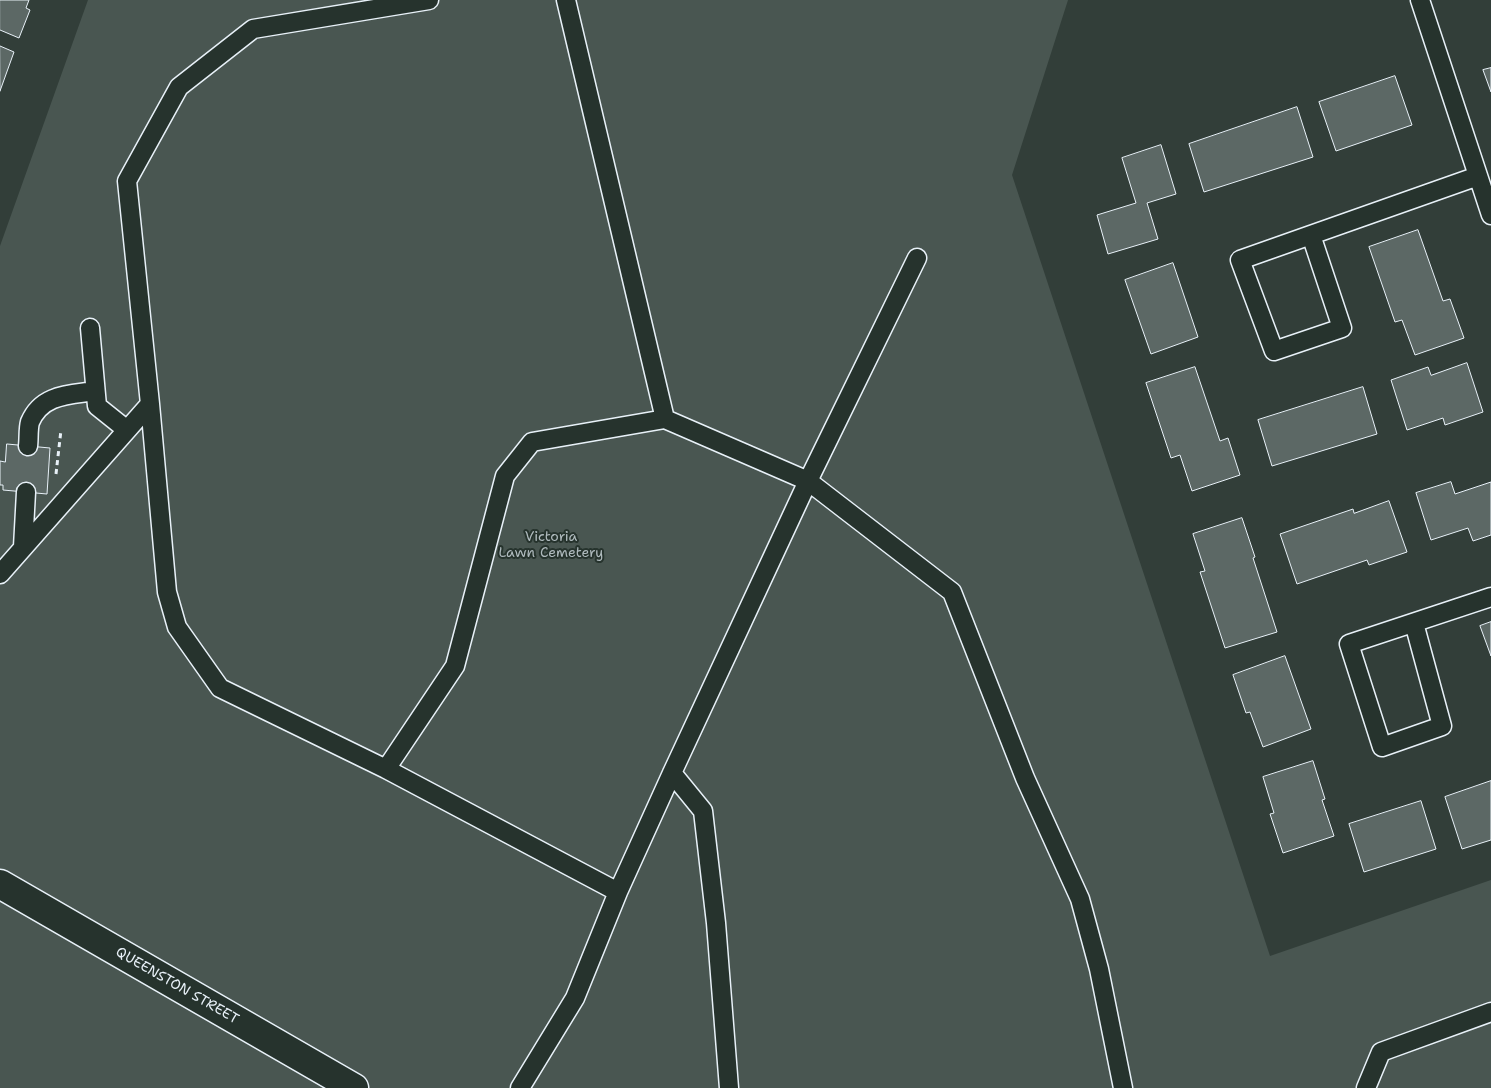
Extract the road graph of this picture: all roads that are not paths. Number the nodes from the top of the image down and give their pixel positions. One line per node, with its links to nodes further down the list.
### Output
1 (429, 0): 10 (lane)
2 (566, 0): 11 (lane)
3 (1420, 0): 4 (lane)
4 (1478, 176): 5 (lane); 6 (lane)
5 (1491, 215)
6 (1311, 235): 6 (lane)
7 (917, 258): 14 (lane)
8 (90, 328): 9 (lane)
9 (95, 392): 12 (lane); 13 (lane)
10 (150, 404): 12 (lane); 20 (lane)
11 (665, 419): 14 (lane); 20 (lane)
12 (127, 430): 16 (lane)
13 (28, 446)
14 (808, 481): 21 (lane); 28 (lane)
15 (26, 492): 16 (lane)
16 (23, 547): 17 (lane)
17 (0, 574)
18 (1491, 597): 19 (lane)
19 (1414, 623): 19 (lane)
20 (386, 769): 23 (lane)
21 (672, 773): 23 (lane); 27 (lane)
22 (0, 884): 25 (main road, QUEENSTON STREET)
23 (618, 892): 26 (lane)
24 (1491, 1012): 29 (lane)
25 (354, 1088)
26 (520, 1088)
27 (728, 1088)
28 (1123, 1088)
29 (1366, 1088)

